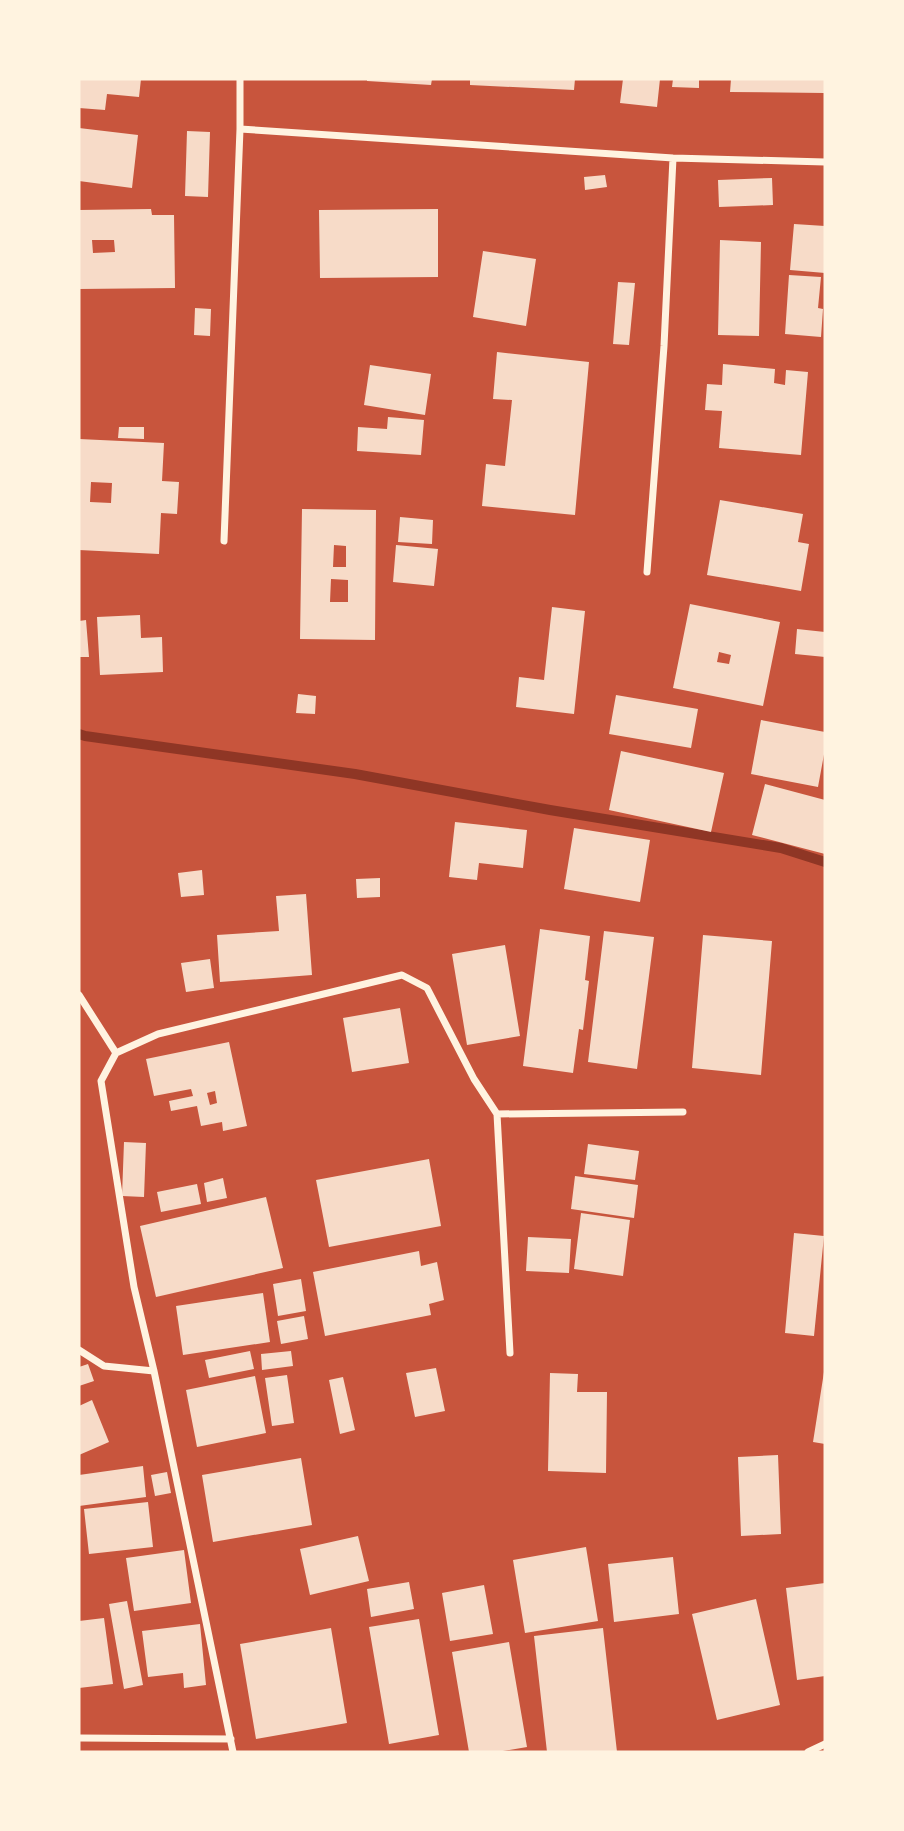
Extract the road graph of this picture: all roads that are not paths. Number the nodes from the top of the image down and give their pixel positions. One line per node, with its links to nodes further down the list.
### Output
1 (240, 79): 2 (street)
2 (240, 129): 3 (street); 5 (street)
3 (673, 158): 4 (street); 6 (street)
4 (825, 162)
5 (224, 541)
6 (647, 572)
7 (79, 995): 8 (street)
8 (116, 1053): 10 (street); 13 (street)
9 (683, 1112): 10 (street)
10 (497, 1114): 12 (street)
11 (79, 1350): 13 (street)
12 (510, 1353)
13 (154, 1371): 15 (street)
14 (79, 1738): 15 (street)
15 (231, 1739): 17 (street)
16 (825, 1744): 18 (street)
17 (233, 1752)
18 (808, 1752)

